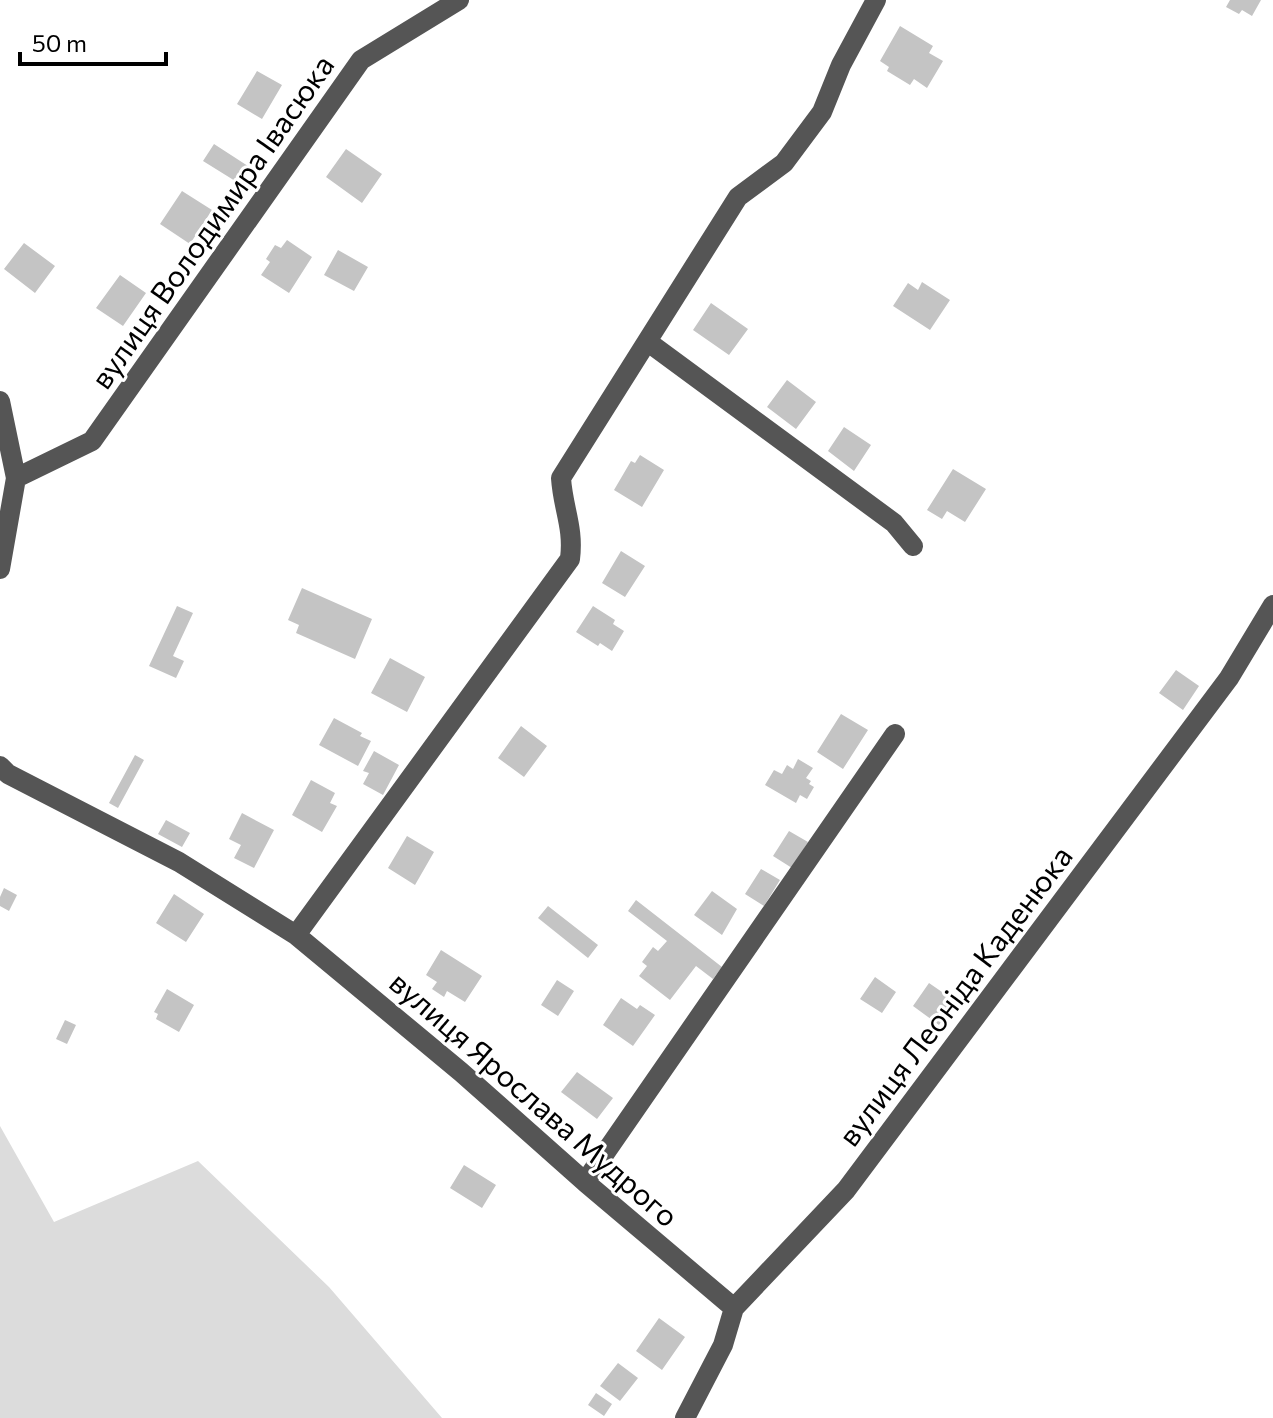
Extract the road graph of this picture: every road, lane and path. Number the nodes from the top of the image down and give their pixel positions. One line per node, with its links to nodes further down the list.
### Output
1 (459, 0): 5 (street, вулиця Володимира Івасюка)
2 (876, 0): 3 (street)
3 (648, 342): 6 (street); 11 (street)
4 (0, 401): 5 (street)
5 (16, 478): 7 (street)
6 (913, 546)
7 (0, 569)
8 (1273, 605): 13 (street, вулиця Леоніда Каденюка)
9 (895, 734): 12 (street)
10 (0, 766): 11 (street, вулиця Ярослава Мудрого)
11 (296, 935): 12 (street, вулиця Ярослава Мудрого)
12 (585, 1182): 13 (street, вулиця Ярослава Мудрого)
13 (734, 1308): 14 (street, вулиця Леоніда Каденюка)
14 (685, 1418)

